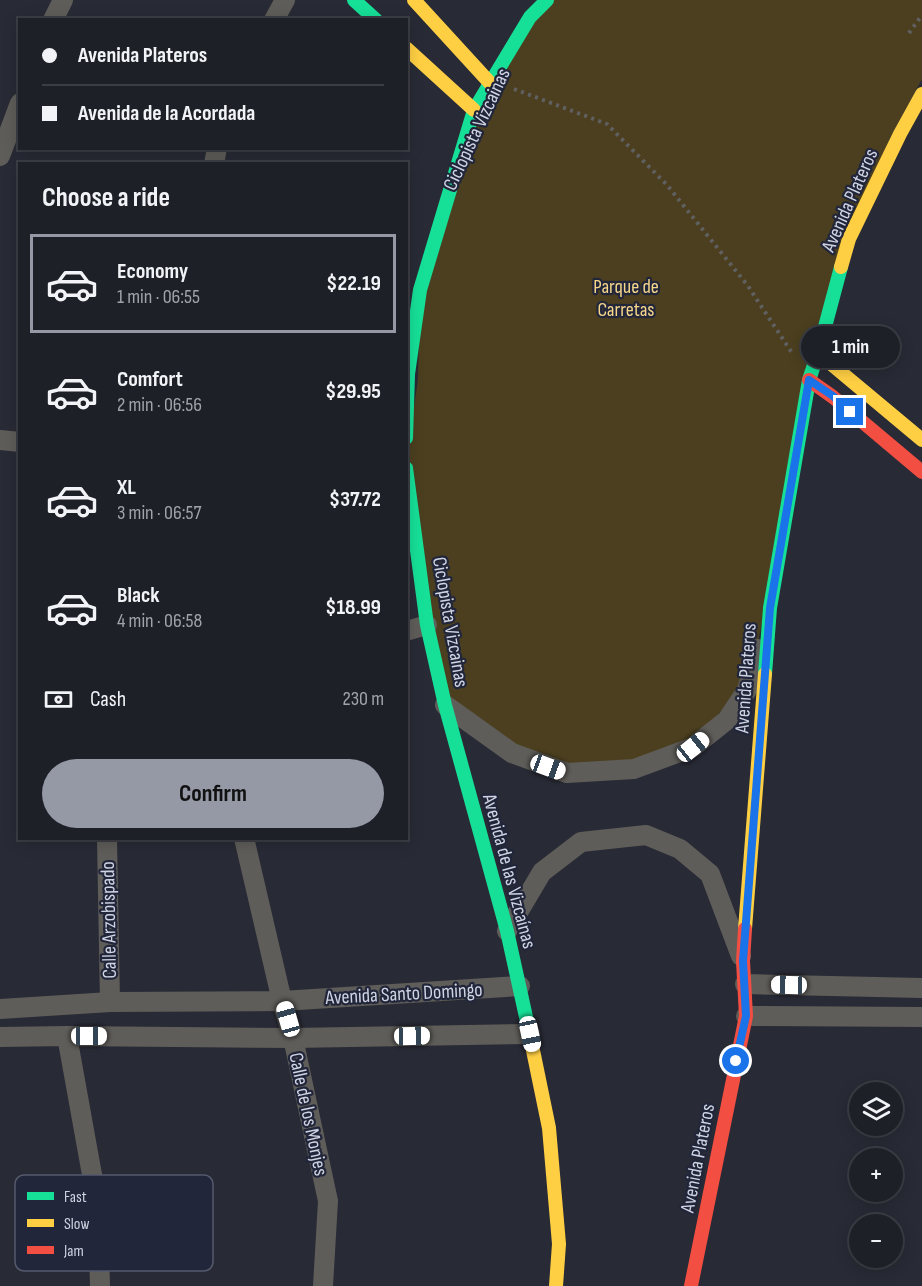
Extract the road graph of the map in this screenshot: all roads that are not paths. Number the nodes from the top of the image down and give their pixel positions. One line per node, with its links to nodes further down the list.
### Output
1 (63, 0): 6 (street)
2 (285, 0): 7 (street)
3 (354, 0): 8 (street)
4 (414, 0): 10 (street)
5 (547, 0): 10 (street)
6 (54, 18)
7 (275, 18)
8 (374, 18)
9 (408, 50): 13 (street)
10 (490, 83): 13 (street)
11 (922, 94): 15 (street, Avenida Plateros)
12 (18, 108): 14 (street)
13 (474, 110): 16 (street)
14 (0, 156)
15 (819, 353): 17 (street, Avenida Plateros); 19 (street)
16 (408, 374)
17 (809, 380): 21 (street); 23 (street, Avenida Plateros)
18 (0, 440): 20 (street)
19 (922, 440)
20 (18, 442)
21 (922, 472)
22 (408, 483): 24 (street, Avenida de las Vizcaínas)
23 (770, 608): 26 (street); 30 (street, Avenida Plateros)
24 (427, 625): 25 (street); 26 (street, Avenida de las Vizcaínas)
25 (408, 630)
26 (445, 705): 29 (street, Avenida de las Vizcaínas)
27 (107, 840): 35 (street, Calle Arzobispado)
28 (244, 840): 34 (street, Calle de los Monjes)
29 (507, 931): 30 (street); 32 (street, Avenida de las Vizcaínas)
30 (743, 961): 31 (street, Avenida Plateros)
31 (745, 984): 33 (street); 37 (street, Avenida Plateros)
32 (520, 986): 34 (street, Avenida Santo Domingo); 39 (street, Avenida de las Vizcaínas)
33 (922, 988)
34 (282, 1001): 35 (street, Avenida Santo Domingo); 42 (street, Calle de los Monjes)
35 (110, 1002): 36 (street, Avenida Santo Domingo)
36 (0, 1009)
37 (746, 1016): 38 (street); 48 (street, Avenida Plateros)
38 (922, 1017)
39 (530, 1034): 42 (street, Avenida Santo Domingo); 47 (street, Avenida de las Vizcaínas)
40 (67, 1036): 41 (street, Avenida Santo Domingo); 42 (street, Avenida Santo Domingo); 43 (street)
41 (0, 1037)
42 (293, 1038): 46 (street, Calle de los Monjes)
43 (92, 1175)
44 (100, 1271): 45 (street)
45 (100, 1286)
46 (323, 1286)
47 (556, 1286)
48 (691, 1286)

